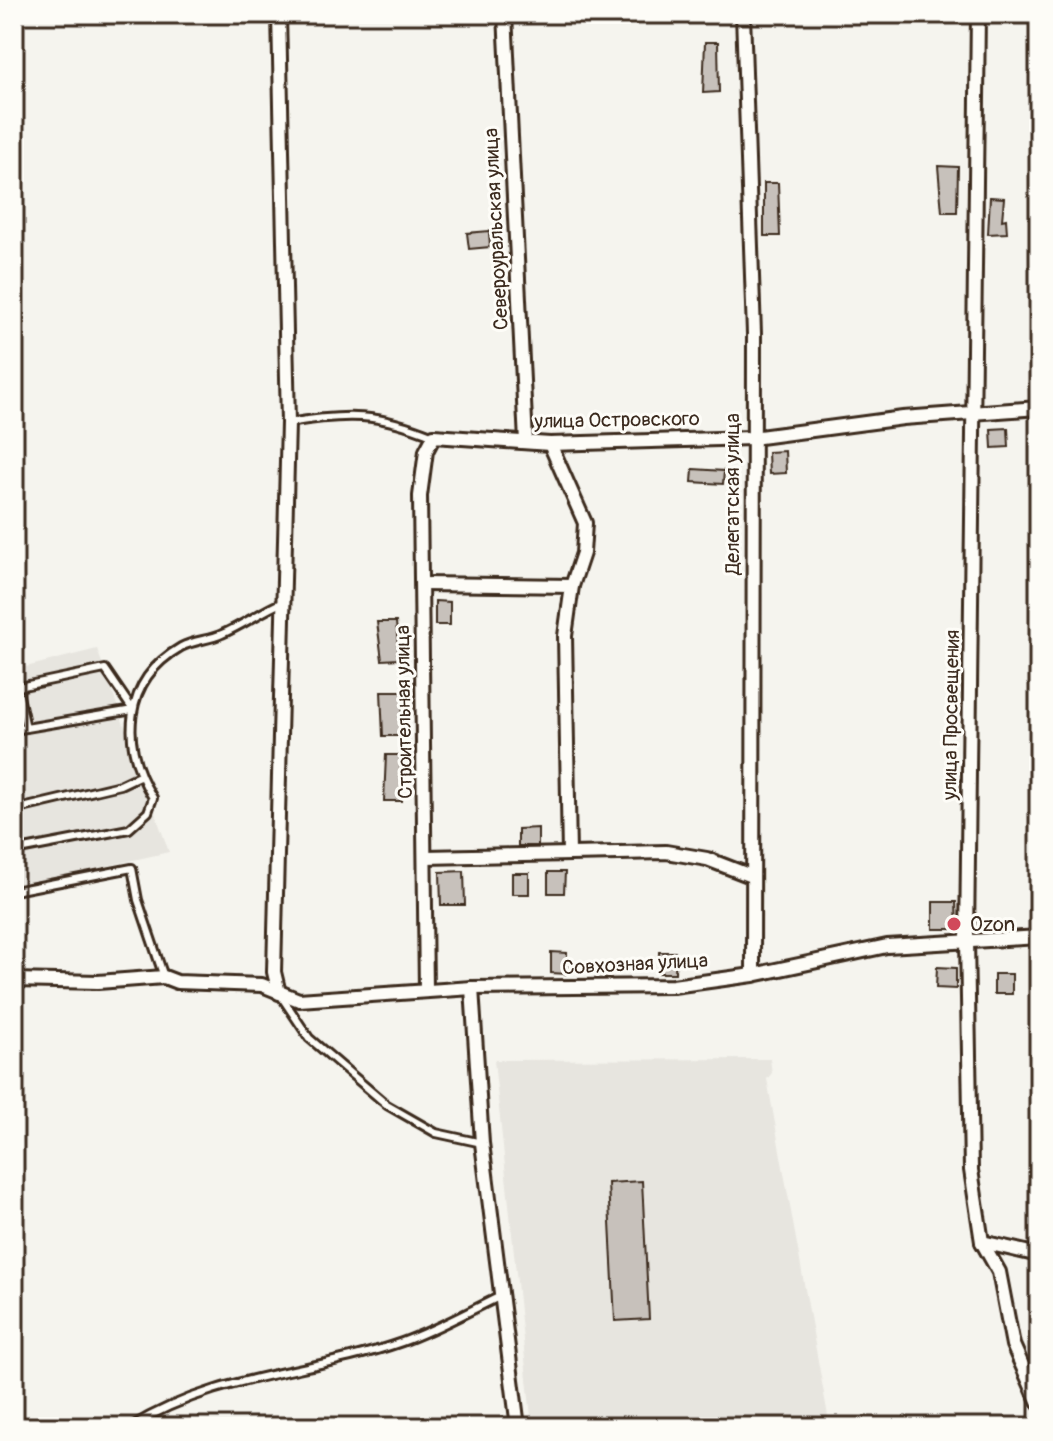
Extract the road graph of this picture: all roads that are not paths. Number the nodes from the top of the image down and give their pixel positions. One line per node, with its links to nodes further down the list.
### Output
1 (279, 14): 7 (street)
2 (505, 14): 10 (street, Североуральская улица)
3 (743, 14): 9 (street, Делегатская улица)
4 (978, 14): 6 (street, улица Просвещения)
5 (1039, 408): 6 (street, улица Островского)
6 (975, 412): 9 (street, улица Островского); 27 (street, улица Просвещения)
7 (288, 423): 8 (lane); 14 (street)
8 (434, 436): 10 (street, улица Островского); 12 (street, Строительная улица)
9 (752, 438): 11 (street, улица Островского); 24 (street, Делегатская улица)
10 (526, 442): 11 (street, улица Островского)
11 (550, 444): 13 (street)
12 (422, 584): 13 (street); 23 (street, Строительная улица)
13 (572, 586): 22 (street)
14 (283, 602): 16 (lane); 33 (street)
15 (16, 688): 16 (lane); 17 (lane)
16 (133, 710): 17 (lane); 19 (lane)
17 (26, 728): 18 (lane)
18 (14, 730)
19 (139, 776): 20 (lane); 21 (lane)
20 (14, 810)
21 (14, 851)
22 (569, 854): 23 (street); 24 (street)
23 (426, 857): 32 (street, Строительная улица)
24 (751, 876): 28 (street, Делегатская улица)
25 (14, 891): 29 (lane)
26 (1039, 937): 27 (street, Совхозная улица)
27 (967, 940): 28 (street, Совхозная улица); 35 (street, улица Просвещения)
28 (753, 975): 31 (street, Совхозная улица)
29 (164, 977): 30 (street, Совхозная улица); 33 (street, Совхозная улица)
30 (14, 980)
31 (472, 988): 32 (street, Совхозная улица); 34 (street)
32 (426, 990): 33 (street, Совхозная улица)
33 (279, 993): 34 (lane)
34 (482, 1143): 37 (street)
35 (982, 1242): 36 (street); 38 (street, улица Просвещения)
36 (1039, 1255)
37 (501, 1296): 40 (lane); 41 (street)
38 (1034, 1377): 39 (street, улица Просвещения)
39 (1039, 1403)
40 (130, 1427)
41 (518, 1427)

